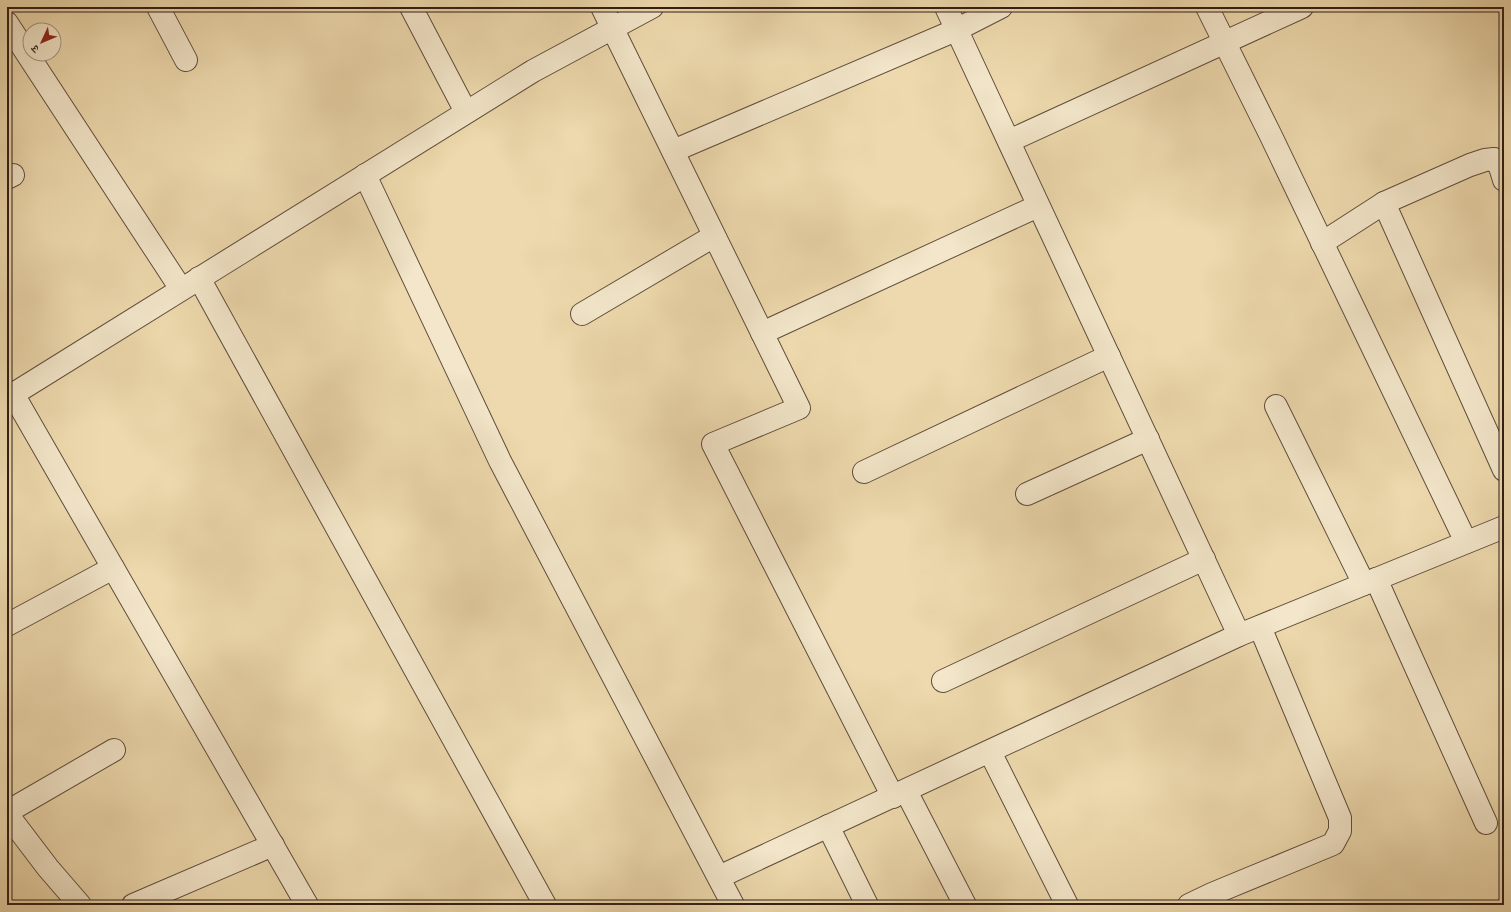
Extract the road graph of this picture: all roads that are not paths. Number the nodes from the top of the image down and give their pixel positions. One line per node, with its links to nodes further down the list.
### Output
1 (158, 7): 13 (street)
2 (412, 7): 14 (street)
3 (602, 7): 10 (street)
4 (652, 7): 10 (street)
5 (946, 7): 11 (street)
6 (1001, 7): 11 (street)
7 (1207, 7): 12 (street)
8 (1302, 7): 12 (street)
9 (7, 23): 23 (street)
10 (613, 28): 14 (street); 16 (street)
11 (956, 30): 15 (street); 16 (street)
12 (1224, 42): 15 (street); 22 (street)
13 (186, 60)
14 (466, 112): 17 (street)
15 (1008, 141): 20 (street)
16 (673, 151): 21 (street)
17 (365, 175): 23 (street); 49 (street)
18 (1504, 180): 19 (street)
19 (1384, 203): 22 (street); 30 (street)
20 (1038, 206): 25 (street); 26 (street)
21 (714, 236): 24 (street); 25 (street)
22 (1322, 243): 34 (street)
23 (190, 284): 27 (street); 53 (street)
24 (582, 314)
25 (762, 333): 44 (street)
26 (1109, 356): 29 (street); 31 (street)
27 (10, 396): 36 (street)
28 (1276, 406): 37 (street)
29 (1148, 439): 32 (street); 35 (street)
30 (1504, 470)
31 (864, 472)
32 (1026, 494)
33 (1504, 527): 34 (street)
34 (1466, 542): 37 (street)
35 (1204, 559): 40 (street); 41 (street)
36 (113, 568): 38 (street); 48 (street)
37 (1370, 582): 39 (street); 46 (street)
38 (7, 625)
39 (1260, 627): 40 (street); 58 (street)
40 (1239, 635): 43 (street)
41 (943, 681)
42 (114, 750): 45 (street)
43 (990, 752): 44 (street); 57 (street)
44 (900, 794): 47 (street); 56 (street)
45 (7, 813): 50 (street)
46 (1486, 823)
47 (828, 826): 49 (street); 55 (street)
48 (273, 845): 51 (street); 52 (street)
49 (718, 877): 54 (street)
50 (80, 905)
51 (133, 905)
52 (307, 905)
53 (545, 905)
54 (733, 905)
55 (867, 905)
56 (965, 905)
57 (1067, 905)
58 (1189, 905)

